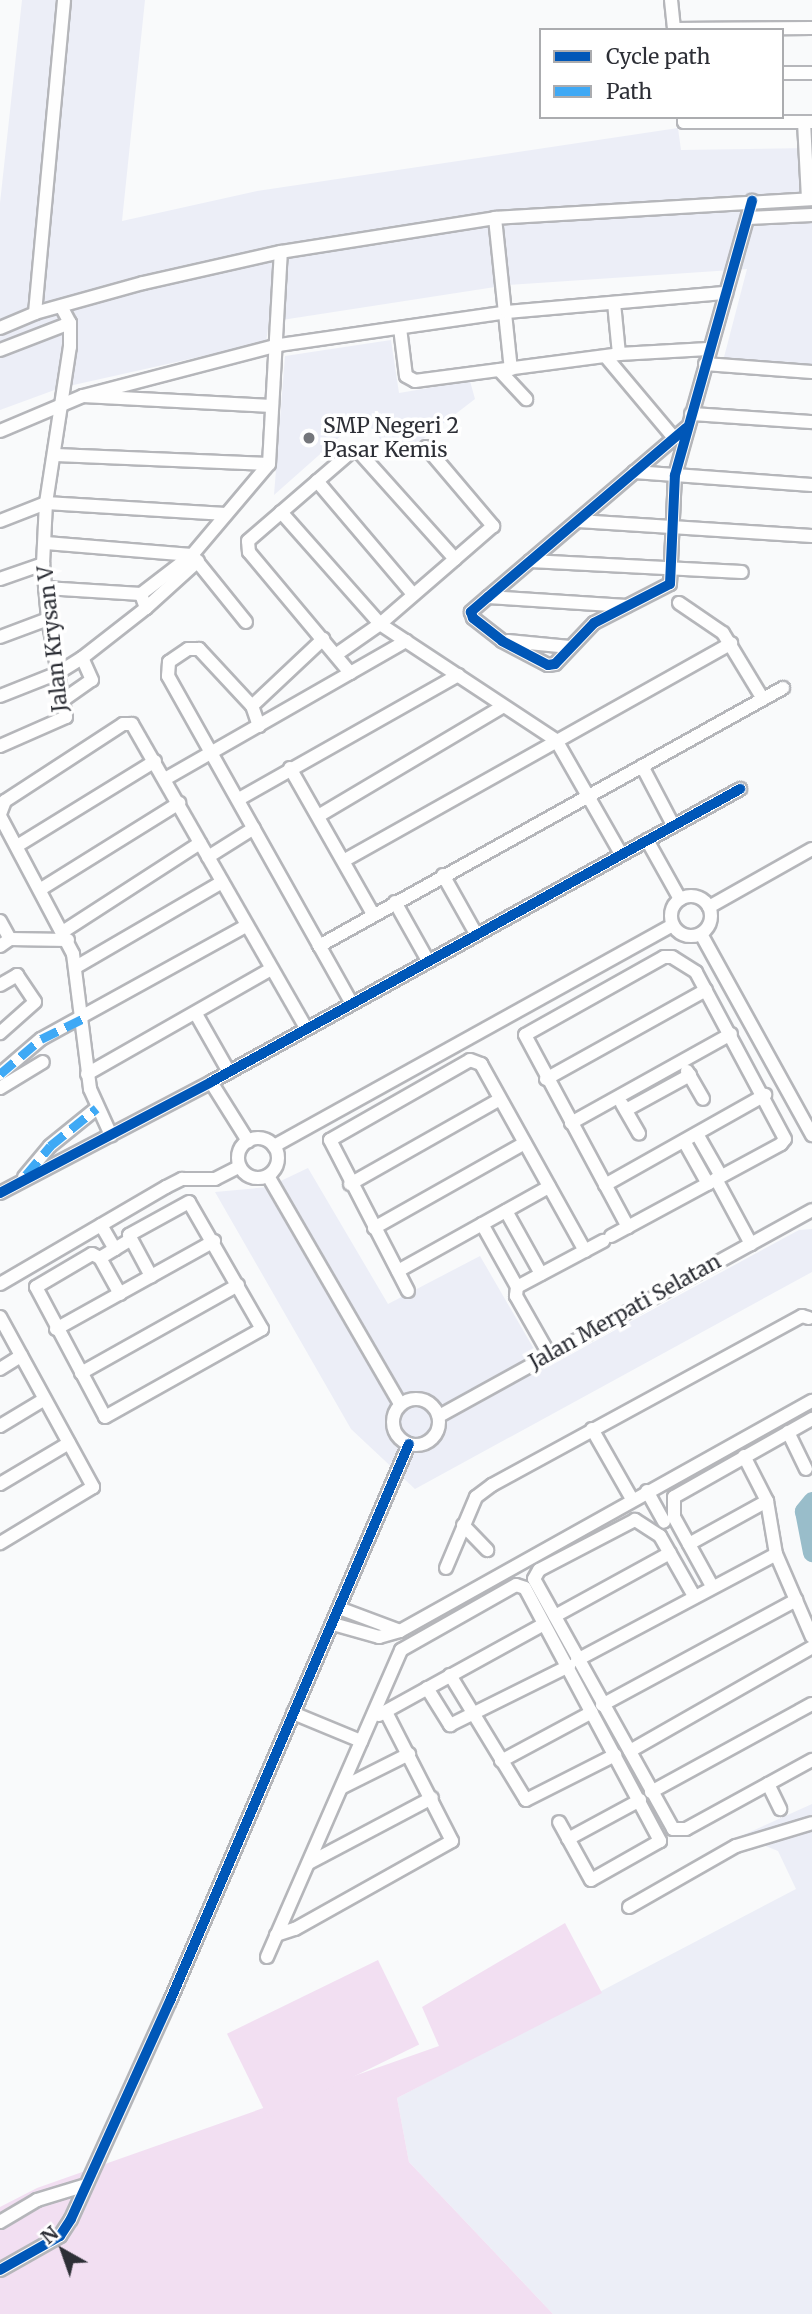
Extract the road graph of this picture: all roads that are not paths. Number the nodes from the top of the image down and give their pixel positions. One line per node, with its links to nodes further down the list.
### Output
1 (64, 0): 19 (street)
2 (671, 0): 3 (street)
3 (674, 28)
4 (784, 28): 5 (street)
5 (812, 28)
6 (784, 73): 7 (street)
7 (812, 73)
8 (684, 119): 9 (street)
9 (808, 122): 10 (street)
10 (810, 199): 11 (street)
11 (752, 201): 13 (street); 14 (street)
12 (812, 215): 14 (street)
13 (495, 218): 15 (street); 20 (street)
14 (748, 218): 16 (street)
15 (281, 252): 18 (street); 24 (street)
16 (726, 293): 17 (street); 25 (street)
17 (614, 303): 20 (street); 27 (street)
18 (62, 308): 19 (street); 21 (street)
19 (35, 313): 22 (street)
20 (507, 313): 23 (street); 29 (street)
21 (70, 323): 26 (street); 34 (street, Jalan Krysan V)
22 (0, 328)
23 (400, 328): 24 (street); 29 (street)
24 (279, 345): 31 (street); 33 (street)
25 (708, 349): 27 (street); 28 (street)
26 (0, 350)
27 (613, 356): 29 (street); 39 (street)
28 (705, 364): 30 (street); 35 (street)
29 (505, 369): 32 (street)
30 (812, 372)
31 (83, 396): 33 (street); 34 (street)
32 (526, 399)
33 (272, 405): 42 (street)
34 (63, 406): 38 (street); 41 (street, Jalan Krysan V)
35 (691, 414): 36 (street); 37 (street)
36 (812, 422)
37 (686, 428): 39 (street); 44 (street)
38 (0, 431)
39 (674, 438): 43 (street)
40 (426, 447): 56 (street)
41 (56, 455): 42 (street); 47 (street, Jalan Krysan V)
42 (269, 464): 49 (street)
43 (634, 472): 44 (street); 51 (street)
44 (675, 475): 46 (street); 52 (street)
45 (317, 481): 48 (street); 56 (street); 64 (street)
46 (812, 485)
47 (46, 503): 49 (street); 50 (street); 54 (street, Jalan Krysan V)
48 (281, 512): 71 (street); 73 (street)
49 (226, 514): 55 (street)
50 (0, 521)
51 (578, 521): 52 (street); 57 (street)
52 (671, 525): 53 (street); 59 (street)
53 (812, 536)
54 (46, 543): 55 (street); 58 (street, Jalan Krysan V)
55 (195, 558): 63 (street); 68 (street); 70 (street)
56 (454, 559): 64 (street)
57 (530, 561): 59 (street); 65 (street)
58 (43, 564): 61 (street); 62 (street, Jalan Krysan V)
59 (672, 567): 60 (street); 67 (street)
60 (742, 572)
61 (0, 579)
62 (45, 588): 63 (street); 69 (street, Jalan Krysan V)
63 (141, 594): 68 (street)
64 (413, 594): 71 (street)
65 (488, 597): 67 (street); 74 (street)
66 (680, 603): 76 (street)
67 (627, 606): 77 (street)
68 (146, 608): 79 (street)
69 (48, 619): 72 (street); 80 (street, Jalan Krysan V)
70 (246, 622)
71 (380, 624): 75 (street); 78 (street)
72 (0, 637)
73 (323, 639): 78 (street); 87 (street)
74 (502, 640): 77 (street); 77 (street)
75 (406, 641): 81 (street); 82 (street)
76 (731, 643): 86 (street); 90 (street)
77 (570, 647)
78 (337, 654): 81 (street)
79 (82, 658): 80 (street); 85 (street)
80 (58, 673): 84 (street); 85 (street, Jalan Krysan V)
81 (350, 673): 89 (street)
82 (458, 675): 88 (street); 95 (street)
83 (783, 688): 86 (street)
84 (0, 696)
85 (63, 699): 91 (street, Jalan Krysan V)
86 (763, 699): 94 (street)
87 (252, 706): 89 (street); 92 (street)
88 (502, 707): 90 (street); 102 (street)
89 (259, 726): 92 (street)
90 (555, 740): 98 (street); 111 (street)
91 (0, 746)
92 (213, 751): 96 (street); 99 (street)
93 (155, 761): 96 (street); 101 (street); 107 (street)
94 (642, 766): 98 (street); 103 (street)
95 (290, 768): 99 (street); 102 (street)
96 (166, 779): 100 (street)
97 (740, 789): 103 (street)
98 (590, 796): 109 (street); 112 (street)
99 (239, 799): 104 (street)
100 (179, 803): 106 (street); 114 (street)
101 (0, 815): 107 (street)
102 (320, 815): 111 (street)
103 (673, 825): 105 (street)
104 (254, 828): 110 (street); 126 (street)
105 (647, 840): 109 (street); 115 (street)
106 (200, 843): 110 (street); 124 (street)
107 (17, 846): 114 (street)
108 (812, 849): 117 (street)
109 (620, 852): 122 (street)
110 (208, 856): 113 (street)
111 (345, 860): 118 (street)
112 (443, 875): 116 (street); 122 (street)
113 (222, 882): 121 (street); 128 (street)
114 (41, 889): 124 (street)
115 (680, 899): 117 (street); 120 (street)
116 (395, 902): 118 (street); 127 (street)
117 (709, 907): 123 (street)
118 (373, 914): 126 (street)
119 (0, 921): 125 (street)
120 (672, 925): 123 (street); 161 (street)
121 (246, 926): 129 (street); 134 (street)
122 (475, 932): 127 (street)
123 (701, 934): 157 (street)
124 (66, 936): 125 (street); 128 (street)
125 (5, 943)
126 (319, 946): 132 (street)
127 (427, 959): 132 (street)
128 (76, 967): 134 (street)
129 (271, 969): 133 (street); 135 (street)
130 (0, 985): 136 (street)
131 (706, 990): 137 (street); 144 (street); 144 (street)
132 (351, 1002): 135 (street)
133 (196, 1014): 140 (street); 141 (street)
134 (84, 1018): 141 (street); 142 (street)
135 (306, 1028): 140 (street)
136 (0, 1033)
137 (731, 1034): 138 (street); 148 (street)
138 (682, 1061): 143 (street); 147 (street)
139 (43, 1062): 146 (street)
140 (229, 1072): 145 (street)
141 (87, 1073): 151 (street)
142 (0, 1074)
143 (690, 1075): 150 (street); 152 (street)
144 (547, 1079): 153 (street)
145 (211, 1082): 156 (street); 159 (street)
146 (0, 1088)
147 (618, 1096): 152 (street); 153 (street)
148 (765, 1096): 155 (street); 164 (street)
149 (500, 1099): 160 (street); 166 (street); 166 (street)
150 (703, 1099)
151 (97, 1108): 156 (street); 165 (street)
152 (626, 1110): 154 (street)
153 (570, 1123): 167 (street)
154 (639, 1134)
155 (696, 1134): 158 (street); 164 (street)
156 (111, 1135): 165 (street)
157 (812, 1136)
158 (684, 1140): 164 (street); 167 (street)
159 (248, 1141): 161 (street); 162 (street)
160 (524, 1143): 168 (street); 174 (street)
161 (274, 1146): 163 (street)
162 (239, 1167): 163 (street); 172 (street)
163 (268, 1176): 199 (street)
164 (715, 1180): 175 (street); 178 (street)
165 (19, 1182): 169 (street)
166 (350, 1184): 174 (street)
167 (605, 1185): 175 (street)
168 (549, 1187): 171 (street); 180 (street)
169 (0, 1193)
170 (812, 1210): 178 (street, Jalan Merpati Selatan)
171 (506, 1211): 173 (street); 183 (street)
172 (101, 1224): 179 (street); 185 (street)
173 (482, 1224): 182 (street); 187 (street)
174 (374, 1227): 182 (street)
175 (628, 1227): 180 (street)
176 (130, 1240): 177 (street); 179 (street); 184 (street)
177 (214, 1241): 184 (street); 186 (street)
178 (751, 1244): 193 (street, Jalan Merpati Selatan)
179 (115, 1249): 181 (street)
180 (585, 1251): 183 (street)
181 (100, 1258): 189 (street); 192 (street)
182 (398, 1271): 188 (street)
183 (541, 1274): 187 (street)
184 (151, 1276): 189 (street)
185 (0, 1284)
186 (238, 1284): 196 (street); 196 (street)
187 (517, 1287): 193 (street)
188 (408, 1291)
189 (120, 1294): 192 (street)
190 (0, 1317): 194 (street)
191 (809, 1318): 203 (street)
192 (57, 1329): 196 (street)
193 (549, 1354): 200 (street, Jalan Merpati Selatan)
194 (22, 1356): 195 (street); 197 (street)
195 (0, 1368)
196 (80, 1373)
197 (45, 1399): 202 (street); 205 (street)
198 (812, 1401): 210 (street)
199 (400, 1404): 200 (street); 206 (street)
200 (439, 1416): 206 (street)
201 (812, 1419): 204 (street)
202 (0, 1426)
203 (592, 1429): 211 (street); 214 (street)
204 (788, 1432): 207 (street); 208 (street)
205 (69, 1443): 209 (street); 215 (street)
206 (409, 1444): 224 (street)
207 (744, 1456): 212 (street); 213 (street)
208 (806, 1469)
209 (0, 1484)
210 (647, 1491): 211 (street); 213 (street)
211 (632, 1499): 227 (street)
212 (766, 1502): 216 (street); 219 (street)
213 (664, 1523): 216 (street); 218 (street); 225 (street)
214 (463, 1525): 217 (street); 220 (street)
215 (0, 1543)
216 (689, 1544): 221 (street)
217 (487, 1550)
218 (670, 1553): 222 (street); 225 (street)
219 (776, 1554): 221 (street); 223 (street)
220 (446, 1568)
221 (712, 1586): 222 (street)
222 (694, 1596): 230 (street)
223 (796, 1600): 228 (street); 234 (street)
224 (340, 1608): 226 (street); 227 (street)
225 (549, 1620): 230 (street); 231 (street); 236 (street)
226 (333, 1623): 227 (street); 235 (street)
227 (400, 1631)
228 (812, 1637)
229 (812, 1647): 239 (street)
230 (573, 1663): 234 (street); 237 (street)
231 (450, 1675): 232 (street); 237 (street)
232 (427, 1688): 236 (street); 237 (street)
233 (812, 1704): 246 (street)
234 (597, 1708): 239 (street); 241 (street); 242 (street)
235 (293, 1713): 238 (street); 256 (street)
236 (380, 1714): 238 (street); 240 (street)
237 (473, 1716): 242 (street)
238 (361, 1741): 245 (street)
239 (630, 1751): 246 (street)
240 (409, 1754): 245 (street); 247 (street)
241 (615, 1755): 242 (street); 246 (street)
242 (501, 1761)
243 (811, 1762): 244 (street)
244 (768, 1784): 246 (street); 248 (street)
245 (343, 1787): 252 (street)
246 (646, 1796): 251 (street); 251 (street)
247 (432, 1798): 252 (street); 254 (street)
248 (780, 1809)
249 (559, 1822): 251 (street)
250 (812, 1824): 253 (street)
251 (568, 1839)
252 (309, 1863): 254 (street)
253 (629, 1907)
254 (276, 1935): 255 (street)
255 (267, 1957)
256 (83, 2186): 257 (street); 258 (street)
257 (0, 2222)
258 (0, 2270)

